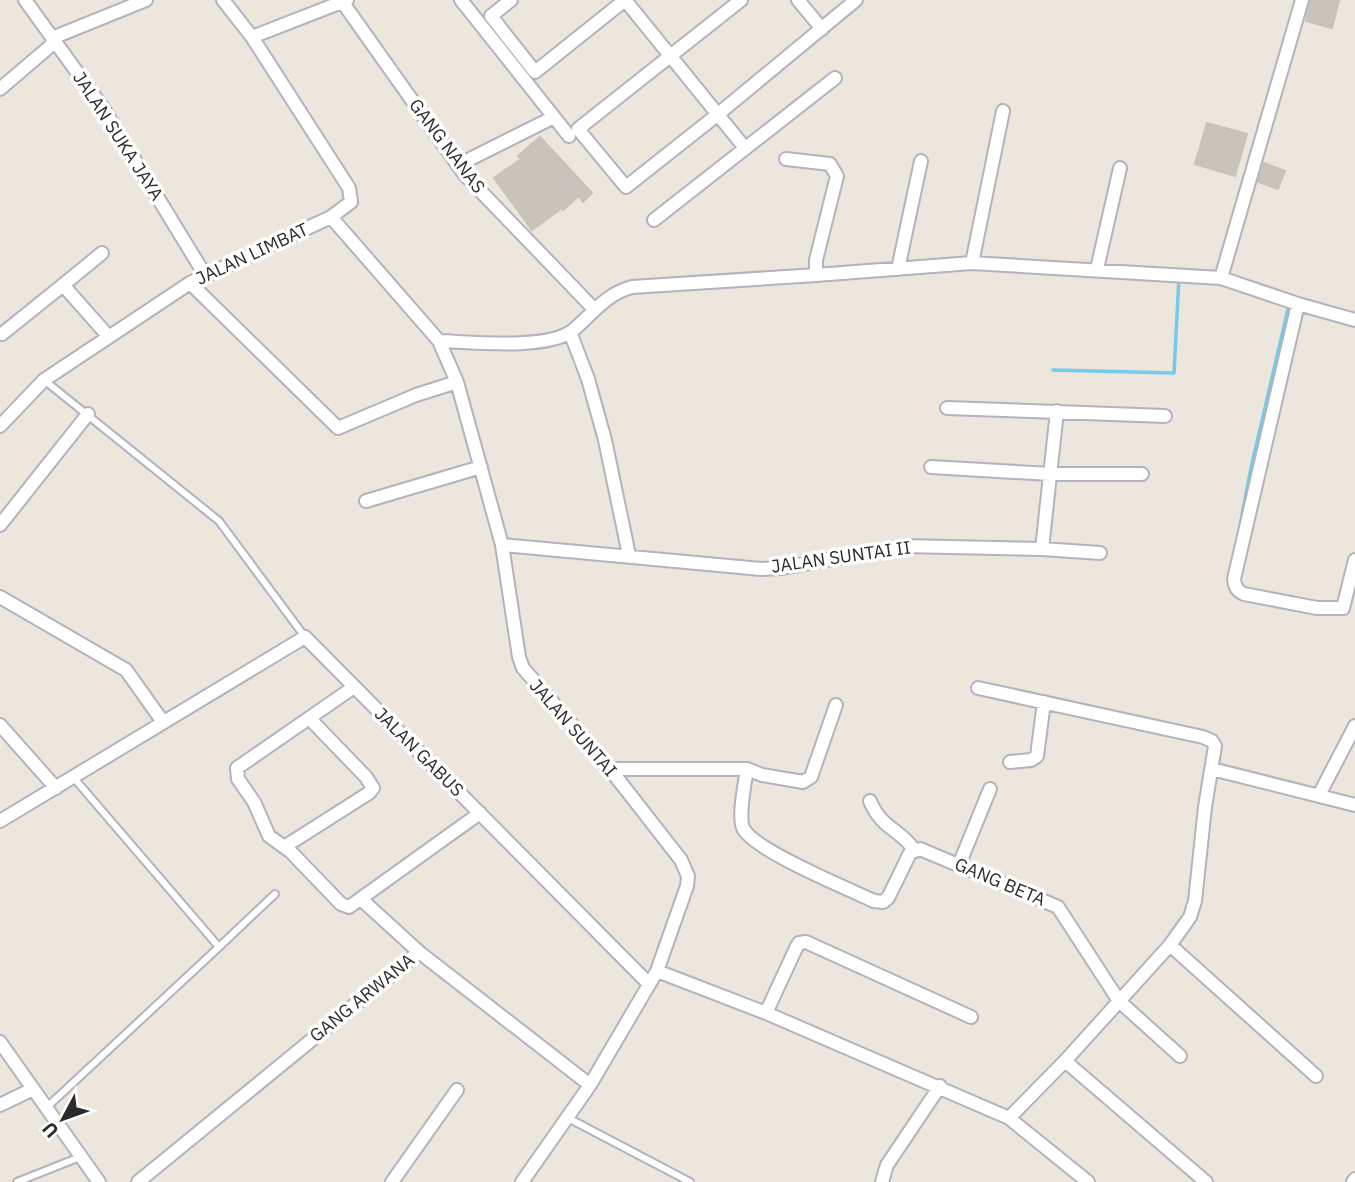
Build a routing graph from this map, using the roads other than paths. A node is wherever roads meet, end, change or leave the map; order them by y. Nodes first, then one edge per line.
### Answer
1 (25, 0) edge
2 (146, 0) edge
3 (223, 0) edge
4 (461, 0) edge
5 (511, 0) edge
6 (741, 0) edge
7 (797, 0) edge
8 (856, 0) edge
9 (1302, 0) edge
10 (344, 1) edge
11 (822, 29) junction
12 (252, 37) junction
13 (54, 40) junction
14 (669, 56) junction
15 (835, 78) dead end
16 (0, 89) edge
17 (1003, 111) dead end
18 (717, 115) junction
19 (554, 117) junction
20 (569, 136) dead end
21 (745, 148) junction
22 (786, 159) dead end
23 (921, 161) dead end
24 (458, 165) junction
25 (1120, 168) dead end
26 (331, 217) junction
27 (654, 220) dead end
28 (102, 253) dead end
29 (972, 263) junction
30 (898, 269) junction
31 (1097, 270) junction
32 (205, 275) junction
33 (816, 275) junction
34 (1221, 278) junction
35 (190, 283) junction
36 (63, 285) junction
37 (1297, 304) junction
38 (594, 309) junction
39 (1355, 320) edge
40 (570, 332) junction
41 (2, 334) dead end
42 (109, 337) junction
43 (439, 341) junction
44 (44, 380) junction
45 (457, 382) junction
46 (947, 408) dead end
47 (1056, 411) junction
48 (88, 414) junction
49 (1165, 416) dead end
50 (0, 426) edge
51 (481, 467) junction
52 (931, 467) dead end
53 (1050, 474) junction
54 (1142, 474) dead end
55 (366, 501) dead end
56 (0, 525) edge
57 (502, 545) junction
58 (1042, 549) junction
59 (1100, 553) dead end
60 (629, 555) junction
61 (1355, 560) edge
62 (0, 597) edge
63 (1349, 609) edge
64 (305, 637) junction
65 (354, 687) junction
66 (978, 688) dead end
67 (1044, 702) junction
68 (836, 705) dead end
69 (309, 719) junction
70 (163, 722) junction
71 (0, 725) edge
72 (1355, 726) edge
73 (1010, 762) dead end
74 (610, 769) junction
75 (747, 769) junction
76 (1212, 769) junction
77 (73, 777) junction
78 (56, 788) junction
79 (990, 789) dead end
80 (1319, 795) junction
81 (870, 801) dead end
82 (1355, 805) edge
83 (480, 813) junction
84 (0, 821) edge
85 (284, 847) junction
86 (915, 851) junction
87 (959, 865) junction
88 (275, 894) dead end
89 (362, 900) junction
90 (1170, 944) junction
91 (219, 947) junction
92 (419, 952) junction
93 (657, 971) junction
94 (649, 984) junction
95 (1119, 1000) junction
96 (766, 1013) junction
97 (971, 1017) dead end
98 (0, 1042) edge
99 (1180, 1056) dead end
100 (1065, 1060) junction
101 (1316, 1076) dead end
102 (590, 1084) junction
103 (940, 1086) junction
104 (33, 1090) junction
105 (457, 1090) dead end
106 (0, 1105) edge
107 (46, 1108) junction
108 (567, 1118) junction
109 (1009, 1118) junction
110 (80, 1157) junction
111 (17, 1182) edge
112 (99, 1182) edge
113 (138, 1182) edge
114 (392, 1182) edge
115 (522, 1182) edge
116 (690, 1182) edge
117 (882, 1182) edge
118 (1088, 1182) edge
119 (1206, 1182) edge

1 - 13 street, JALAN SUKA JAYA
2 - 13 street
3 - 12 street
4 - 19 street
5 - 14 street
6 - 14 street
7 - 11 street
8 - 11 street
9 - 34 street
10 - 12 street
10 - 24 street, GANG NANAS
11 - 18 street
12 - 26 street, JALAN LIMBAT
13 - 16 street
13 - 32 street, JALAN SUKA JAYA
14 - 18 street
14 - 18 street
15 - 21 street
17 - 29 street
18 - 21 street
19 - 20 street
19 - 24 street
21 - 27 street
22 - 33 street
23 - 30 street
24 - 38 street, GANG NANAS
25 - 31 street
26 - 32 street, JALAN LIMBAT
26 - 43 street, JALAN SUNTAI
28 - 36 street
29 - 30 street
29 - 31 street
30 - 33 street
31 - 34 street
32 - 35 street, JALAN LIMBAT
33 - 38 street
34 - 37 street
35 - 42 street, JALAN LIMBAT
35 - 45 street
36 - 41 street
36 - 42 street
37 - 39 street
37 - 63 street
38 - 40 street
40 - 43 street
40 - 60 street
42 - 44 street, JALAN LIMBAT
43 - 45 street, JALAN SUNTAI
44 - 48 lane
44 - 50 street, JALAN LIMBAT
45 - 51 street, JALAN SUNTAI
46 - 47 street
47 - 49 street
47 - 53 street
48 - 56 street
48 - 64 lane
51 - 55 street
51 - 57 street, JALAN SUNTAI
52 - 53 street
53 - 54 street
53 - 58 street
57 - 60 street, JALAN SUNTAI II
57 - 74 street, JALAN SUNTAI
58 - 59 street, JALAN SUNTAI II
58 - 60 street, JALAN SUNTAI II
61 - 63 street
62 - 70 street
64 - 65 street, JALAN GABUS
64 - 70 street
65 - 69 street
65 - 83 street, JALAN GABUS
66 - 67 street
67 - 73 street
67 - 76 street
68 - 75 street
69 - 85 street
69 - 85 street
70 - 77 street
71 - 78 street
72 - 80 street
74 - 75 street
74 - 93 street, JALAN SUNTAI
75 - 86 street
76 - 80 street
76 - 90 street
77 - 78 street
77 - 91 lane
78 - 84 street
79 - 87 street
80 - 82 street
81 - 86 street
83 - 89 street
83 - 94 street, JALAN GABUS
85 - 89 street
86 - 87 street, GANG BETA
87 - 95 street, GANG BETA
88 - 91 lane
89 - 92 street
90 - 95 street
90 - 101 street
91 - 107 lane
92 - 102 street, GANG ARWANA
92 - 113 street, GANG ARWANA
93 - 94 street, JALAN SUNTAI
93 - 96 street
94 - 102 street, JALAN SUNTAI
95 - 99 street, GANG BETA
95 - 100 street
96 - 97 street
96 - 103 street
98 - 104 street
100 - 109 street
100 - 119 street
102 - 108 street, JALAN SUNTAI
103 - 109 street
103 - 117 street
104 - 106 street
104 - 107 street
105 - 114 street
107 - 110 street
108 - 115 street, JALAN SUNTAI
108 - 116 lane
109 - 118 street
110 - 111 lane
110 - 112 street

